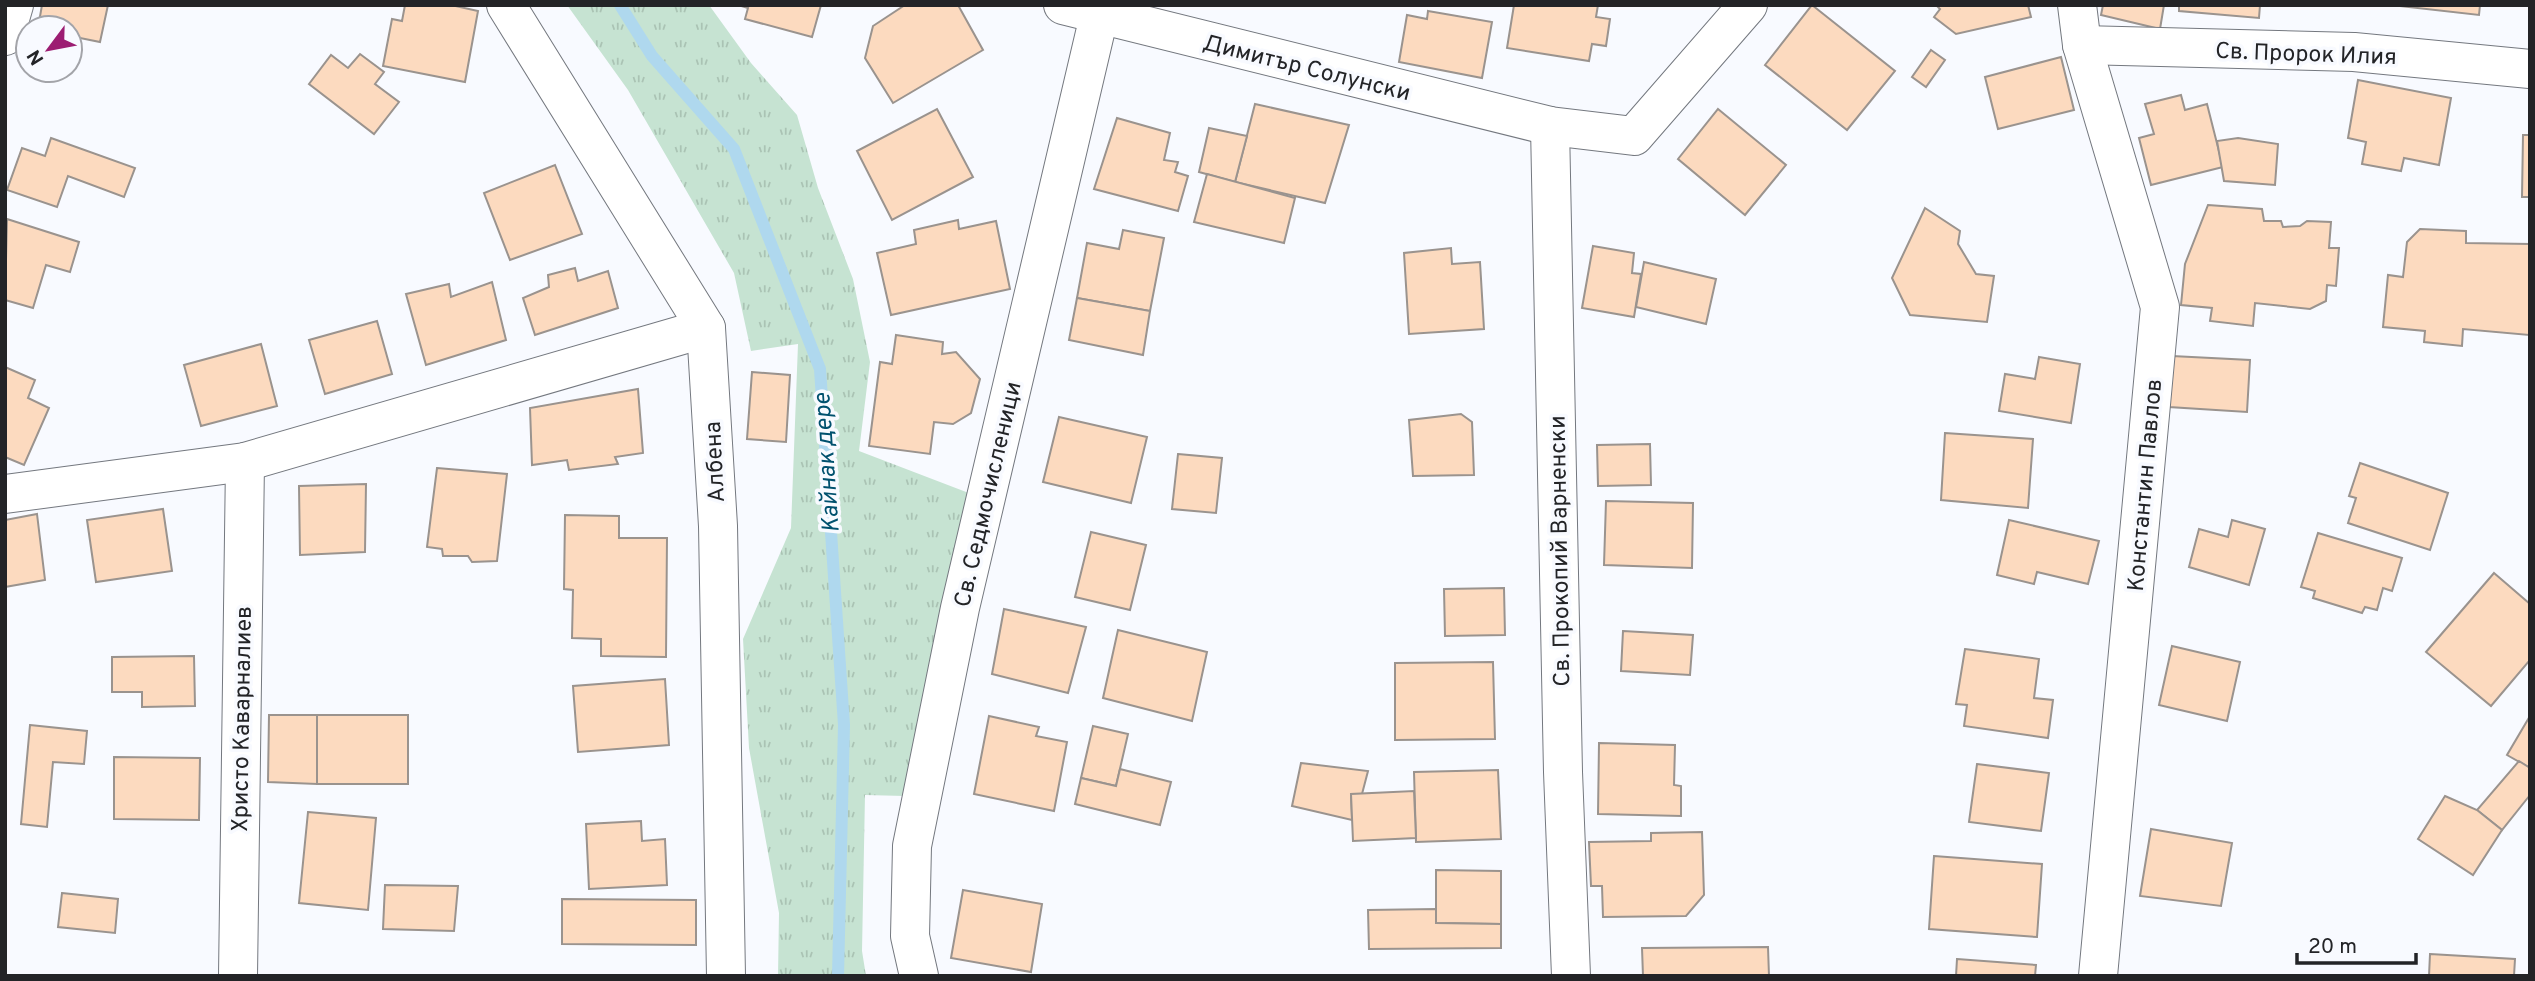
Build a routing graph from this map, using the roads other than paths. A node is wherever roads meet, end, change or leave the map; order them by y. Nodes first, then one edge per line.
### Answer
1 (14, 5) edge
2 (506, 5) edge
3 (1063, 5) edge
4 (1748, 5) edge
5 (2077, 5) edge
6 (1099, 16) junction
7 (5, 36) edge
8 (2082, 45) junction
9 (2530, 69) edge
10 (1550, 126) junction
11 (706, 328) junction
12 (244, 462) junction
13 (5, 495) edge
14 (239, 976) edge
15 (726, 976) edge
16 (919, 976) edge
17 (1571, 976) edge
18 (2098, 976) edge

1 - 7 street
2 - 11 street, Албена
3 - 6 street, Димитър Солунски
4 - 10 street, Димитър Солунски
5 - 8 street, Константин Павлов
6 - 10 street, Димитър Солунски
6 - 16 street, Св. Седмочисленици
8 - 9 street, Св. Пророк Илия
8 - 18 street, Константин Павлов
10 - 17 street, Св. Прокопий Варненски
11 - 12 street
11 - 15 street, Албена
12 - 13 street
12 - 14 street, Христо Каварналиев

